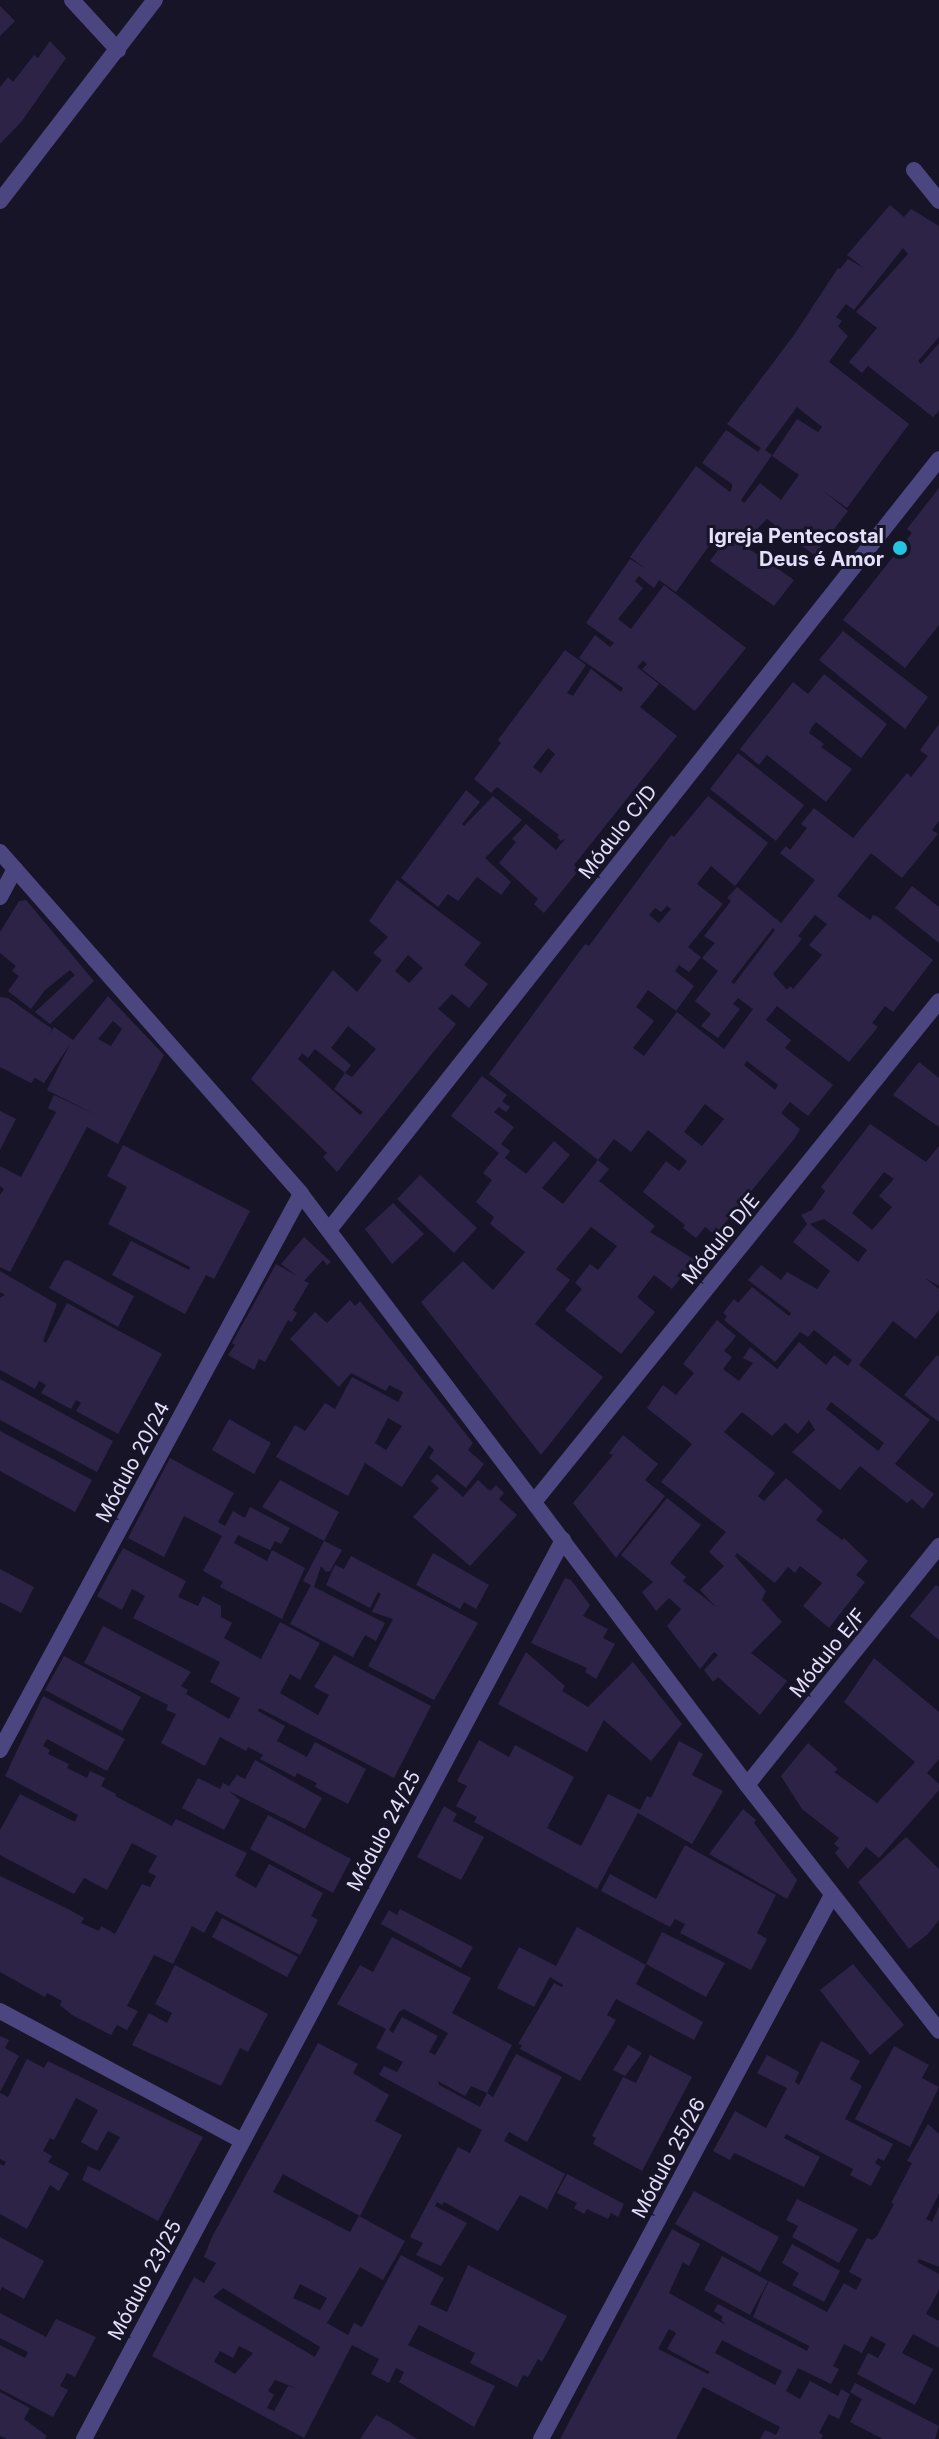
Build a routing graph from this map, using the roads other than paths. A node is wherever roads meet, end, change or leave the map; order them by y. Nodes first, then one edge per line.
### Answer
1 (72, 0) edge
2 (155, 0) edge
3 (118, 50) junction
4 (914, 170) dead end
5 (0, 201) edge
6 (939, 201) edge
7 (939, 459) edge
8 (0, 852) edge
9 (15, 869) junction
10 (0, 897) edge
11 (939, 1001) edge
12 (301, 1194) junction
13 (329, 1230) junction
14 (534, 1502) junction
15 (563, 1540) junction
16 (939, 1546) edge
17 (0, 1750) edge
18 (747, 1785) junction
19 (832, 1895) junction
20 (0, 2011) edge
21 (939, 2031) edge
22 (241, 2140) junction
23 (84, 2439) edge
24 (541, 2439) edge

1 - 3 street
2 - 3 street
3 - 5 street
4 - 6 street
7 - 13 street, Módulo C/D
8 - 9 street
9 - 10 street
9 - 12 street
11 - 14 street, Módulo D/E
12 - 13 street
12 - 17 street, Módulo 20/24
13 - 14 street
14 - 15 street
15 - 18 street
15 - 22 street, Módulo 24/25
16 - 18 street, Módulo E/F
18 - 19 street
19 - 21 street
19 - 24 street, Módulo 25/26
20 - 22 street
22 - 23 street, Módulo 23/25

